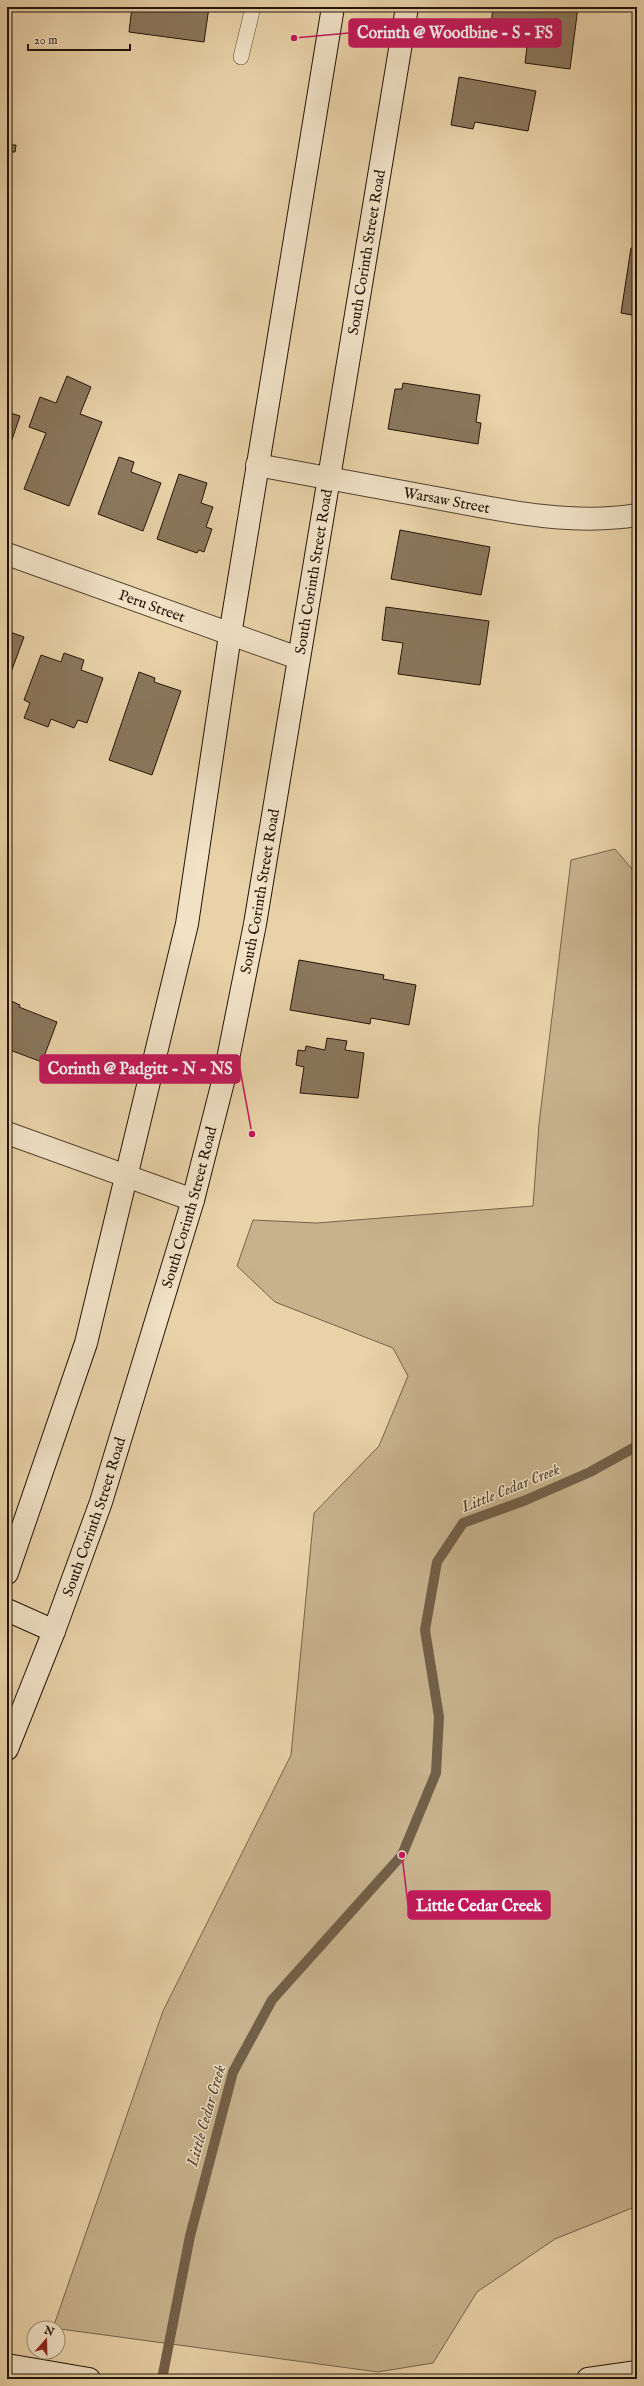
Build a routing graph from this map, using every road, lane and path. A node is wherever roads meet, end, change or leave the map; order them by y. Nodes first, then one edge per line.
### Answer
1 (253, 7) edge
2 (334, 7) edge
3 (407, 7) edge
4 (241, 57) dead end
5 (257, 465) junction
6 (328, 478) junction
7 (637, 516) edge
8 (7, 554) edge
9 (230, 635) junction
10 (298, 658) junction
11 (7, 1133) edge
12 (126, 1176) junction
13 (193, 1200) junction
14 (7, 1573) edge
15 (7, 1610) edge
16 (54, 1631) junction
17 (7, 1749) edge
18 (7, 2364) edge
19 (637, 2372) edge
20 (79, 2378) edge
21 (588, 2379) edge

1 - 4 lane
2 - 5 main road
3 - 6 main road, South Corinth Street Road
5 - 6 main road, Warsaw Street
5 - 9 main road
6 - 7 main road, Warsaw Street
6 - 10 main road, South Corinth Street Road
8 - 9 main road, Peru Street
9 - 10 main road, Peru Street
9 - 12 main road
10 - 13 main road, South Corinth Street Road
11 - 12 main road
12 - 13 main road
12 - 14 main road
13 - 16 main road, South Corinth Street Road
15 - 16 main road
16 - 17 main road, South Corinth Street Road
18 - 20 main road
19 - 21 main road

